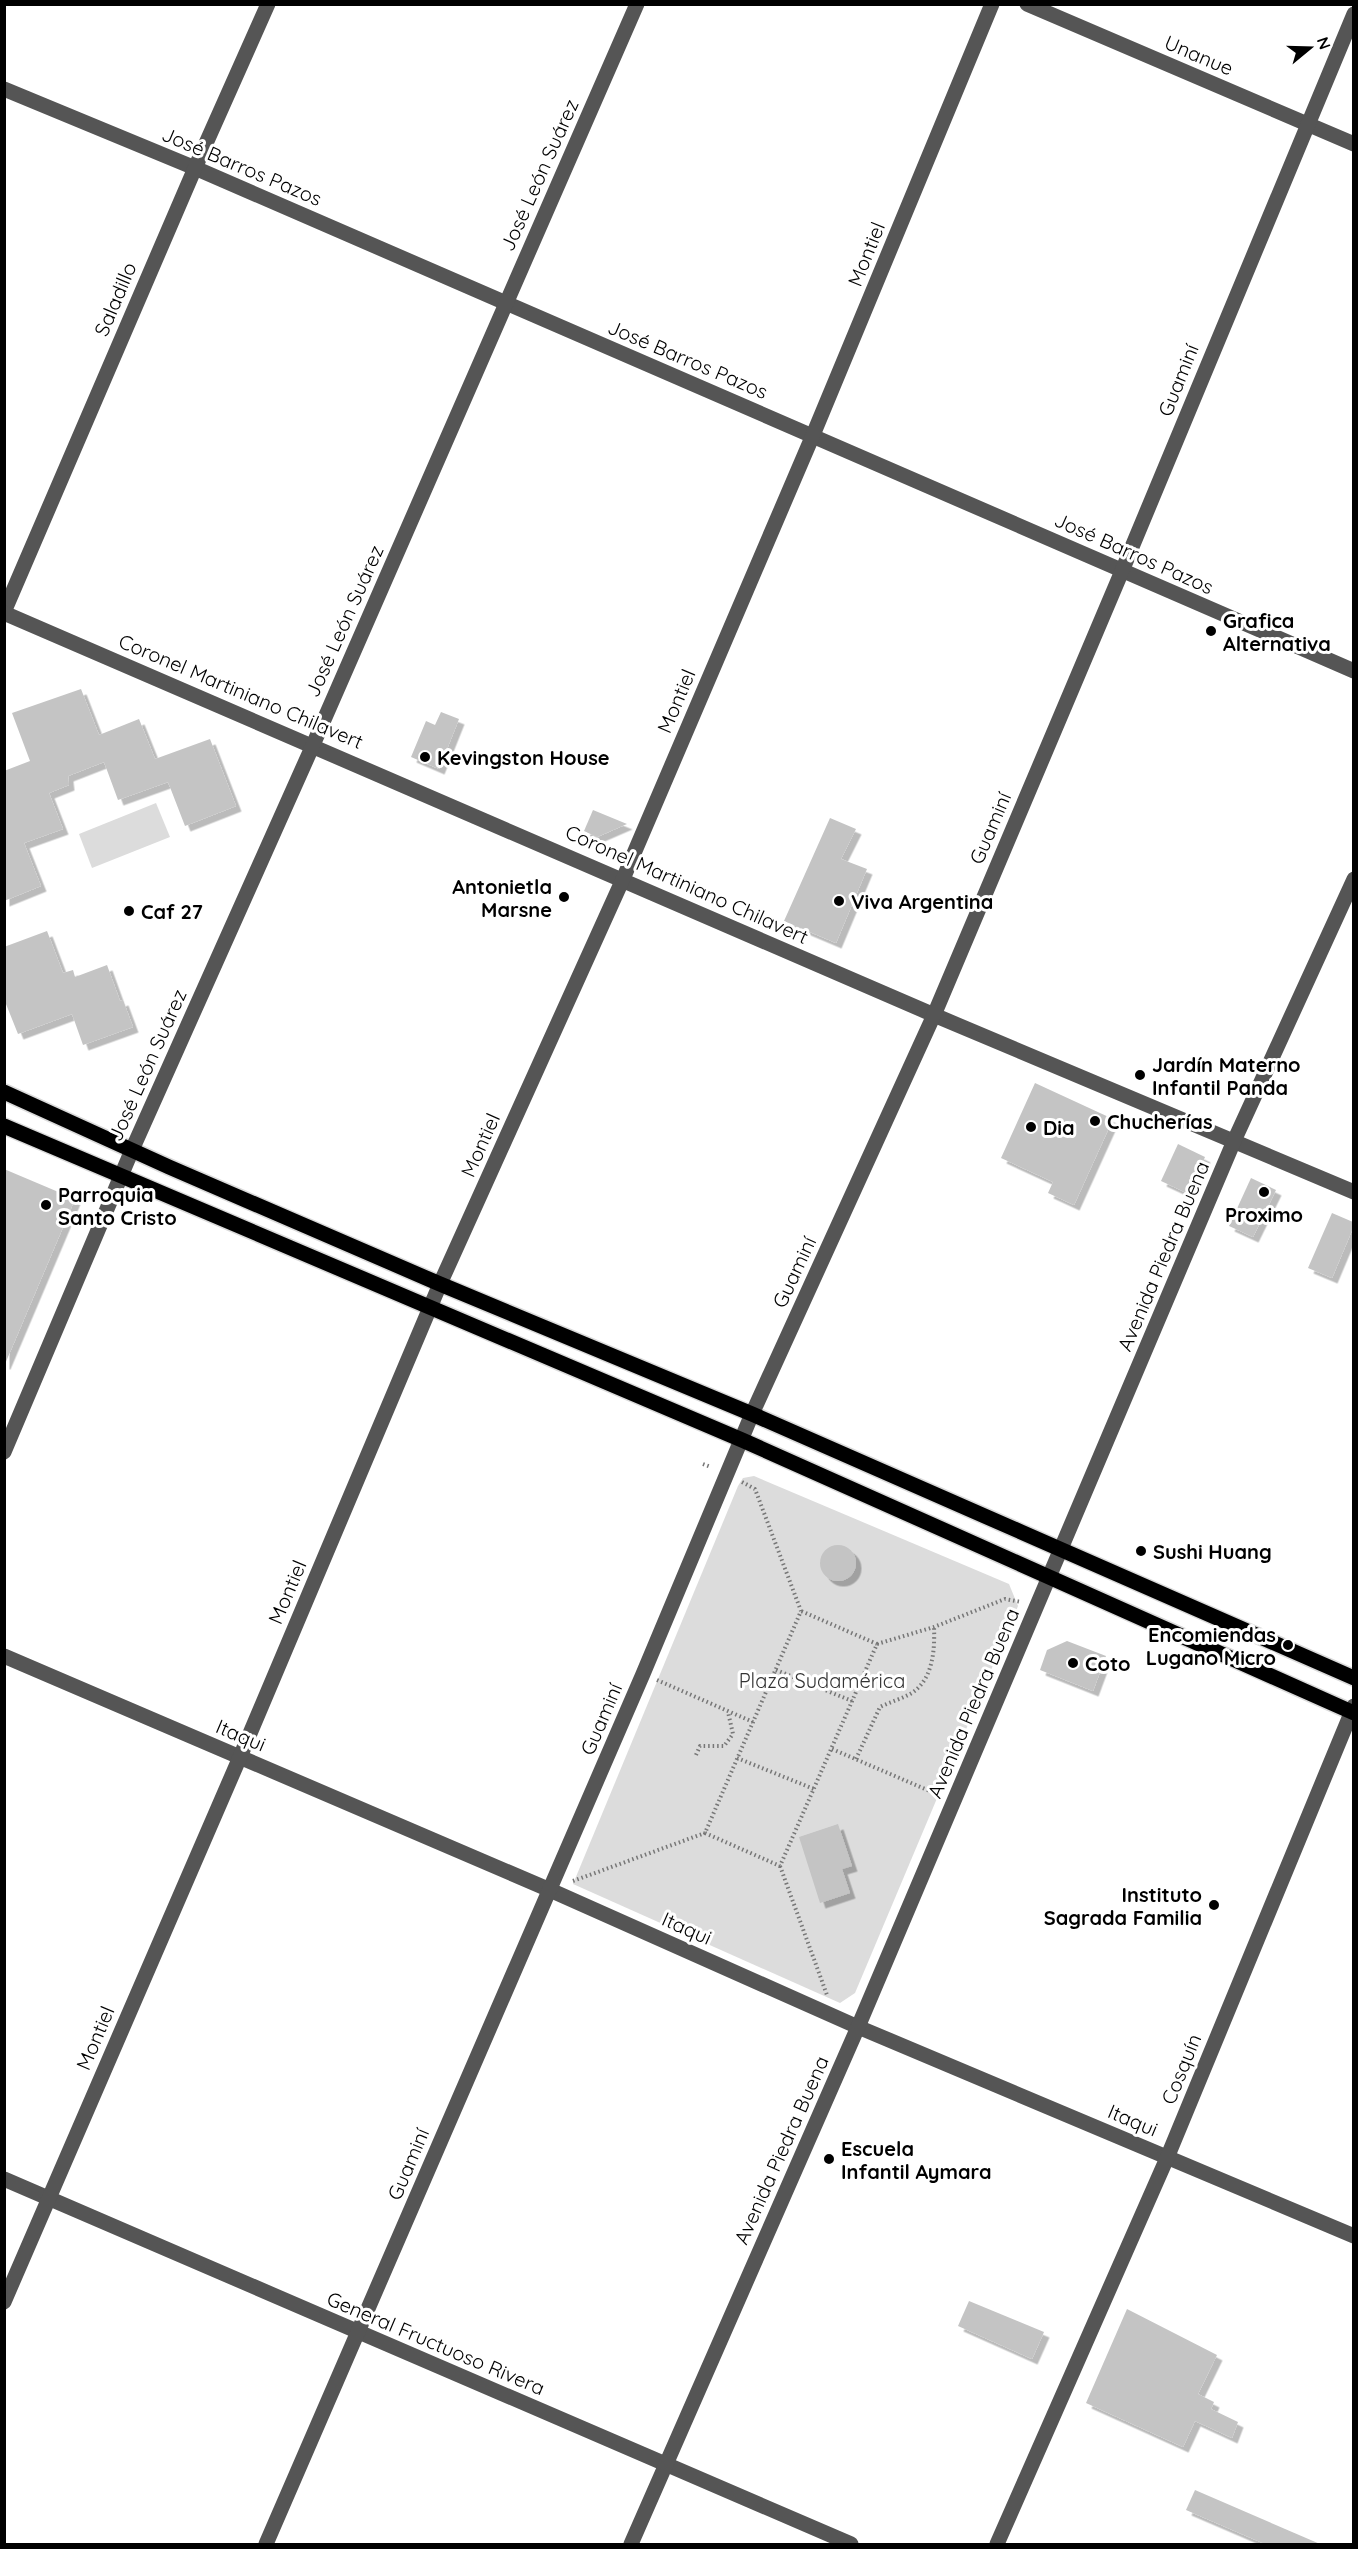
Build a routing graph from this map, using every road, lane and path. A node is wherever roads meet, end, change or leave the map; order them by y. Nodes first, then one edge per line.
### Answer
1 (268, 4) edge
2 (637, 4) edge
3 (992, 4) edge
4 (1028, 4) edge
5 (1353, 14) edge
6 (4, 88) edge
7 (1307, 124) junction
8 (1353, 144) edge
9 (195, 168) junction
10 (506, 304) junction
11 (813, 435) junction
12 (1122, 571) junction
13 (4, 613) edge
14 (1353, 671) edge
15 (313, 745) junction
16 (623, 879) junction
17 (1353, 879) edge
18 (934, 1015) junction
19 (4, 1092) edge
20 (4, 1126) edge
21 (1234, 1142) junction
22 (132, 1150) junction
23 (121, 1176) junction
24 (1353, 1192) edge
25 (440, 1284) junction
26 (430, 1309) junction
27 (752, 1414) junction
28 (742, 1440) junction
29 (4, 1452) edge
30 (703, 1464) dead end
31 (727, 1474) junction
32 (1062, 1549) junction
33 (1050, 1577) junction
34 (1037, 1605) junction
35 (801, 1611) junction
36 (934, 1627) junction
37 (877, 1644) junction
38 (4, 1656) edge
39 (776, 1670) junction
40 (643, 1674) junction
41 (1353, 1678) edge
42 (852, 1701) junction
43 (727, 1711) junction
44 (1353, 1711) edge
45 (753, 1722) junction
46 (832, 1749) junction
47 (696, 1755) dead end
48 (240, 1757) junction
49 (737, 1758) junction
50 (856, 1759) junction
51 (814, 1789) junction
52 (954, 1801) junction
53 (705, 1833) junction
54 (780, 1866) junction
55 (550, 1890) junction
56 (835, 2016) junction
57 (858, 2026) junction
58 (1167, 2158) junction
59 (4, 2179) edge
60 (49, 2198) junction
61 (1353, 2236) edge
62 (4, 2302) edge
63 (358, 2333) junction
64 (666, 2465) junction
65 (266, 2544) edge
66 (631, 2544) edge
67 (851, 2544) edge
68 (997, 2544) edge

1 - 9 street, Saladillo
2 - 10 street, José León Suárez
3 - 11 street, Montiel
4 - 7 street, Unanue
5 - 7 street, Guaminí
6 - 9 street, José Barros Pazos
7 - 8 street, Unanue
7 - 12 street, Guaminí
9 - 10 street, José Barros Pazos
9 - 13 street, Saladillo
10 - 11 street, José Barros Pazos
10 - 15 street, José León Suárez
11 - 12 street, José Barros Pazos
11 - 16 street, Montiel
12 - 14 street, José Barros Pazos
12 - 18 street, Guaminí
13 - 15 street, Coronel Martiniano Chilavert
15 - 16 street, Coronel Martiniano Chilavert
15 - 22 street, José León Suárez
16 - 18 street, Coronel Martiniano Chilavert
16 - 25 street, Montiel
17 - 21 street, Avenida Piedra Buena
18 - 21 street, Coronel Martiniano Chilavert
18 - 27 street, Guaminí
19 - 22 main road
20 - 23 main road
21 - 24 street, Coronel Martiniano Chilavert
21 - 32 street, Avenida Piedra Buena
22 - 23 street, José León Suárez
22 - 25 main road
23 - 26 main road
23 - 29 street, José León Suárez
25 - 26 street, Montiel
25 - 27 main road
26 - 28 main road
26 - 48 street, Montiel
27 - 28 street, Guaminí
27 - 32 main road
28 - 31 street, Guaminí
28 - 33 main road
30 - 31 path
31 - 35 path
31 - 40 street, Guaminí
32 - 33 street, Avenida Piedra Buena
32 - 41 main road
33 - 34 street, Avenida Piedra Buena
33 - 44 main road
34 - 36 path
34 - 52 street, Avenida Piedra Buena
35 - 37 path
35 - 39 path
36 - 37 path
36 - 50 path
37 - 42 path
38 - 48 street, Itaqui
39 - 42 path
39 - 45 path
40 - 43 path
40 - 55 street, Guaminí
42 - 46 path
43 - 45 path
43 - 47 path
44 - 58 street, Cosquín
45 - 49 path
46 - 50 path
46 - 51 path
48 - 55 street, Itaqui
48 - 60 street, Montiel
49 - 51 path
49 - 53 path
50 - 52 path
51 - 54 path
52 - 57 street, Avenida Piedra Buena
53 - 54 path
53 - 55 path
54 - 56 path
55 - 56 street, Itaqui
55 - 63 street, Guaminí
56 - 57 street, Itaqui
57 - 58 street, Itaqui
57 - 64 street, Avenida Piedra Buena
58 - 61 street, Itaqui
58 - 68 street, Cosquín
59 - 60 street, General Fructuoso Rivera
60 - 62 street, Montiel
60 - 63 street, General Fructuoso Rivera
63 - 64 street, General Fructuoso Rivera
63 - 65 street, Guaminí
64 - 66 street, Avenida Piedra Buena
64 - 67 street, General Fructuoso Rivera

